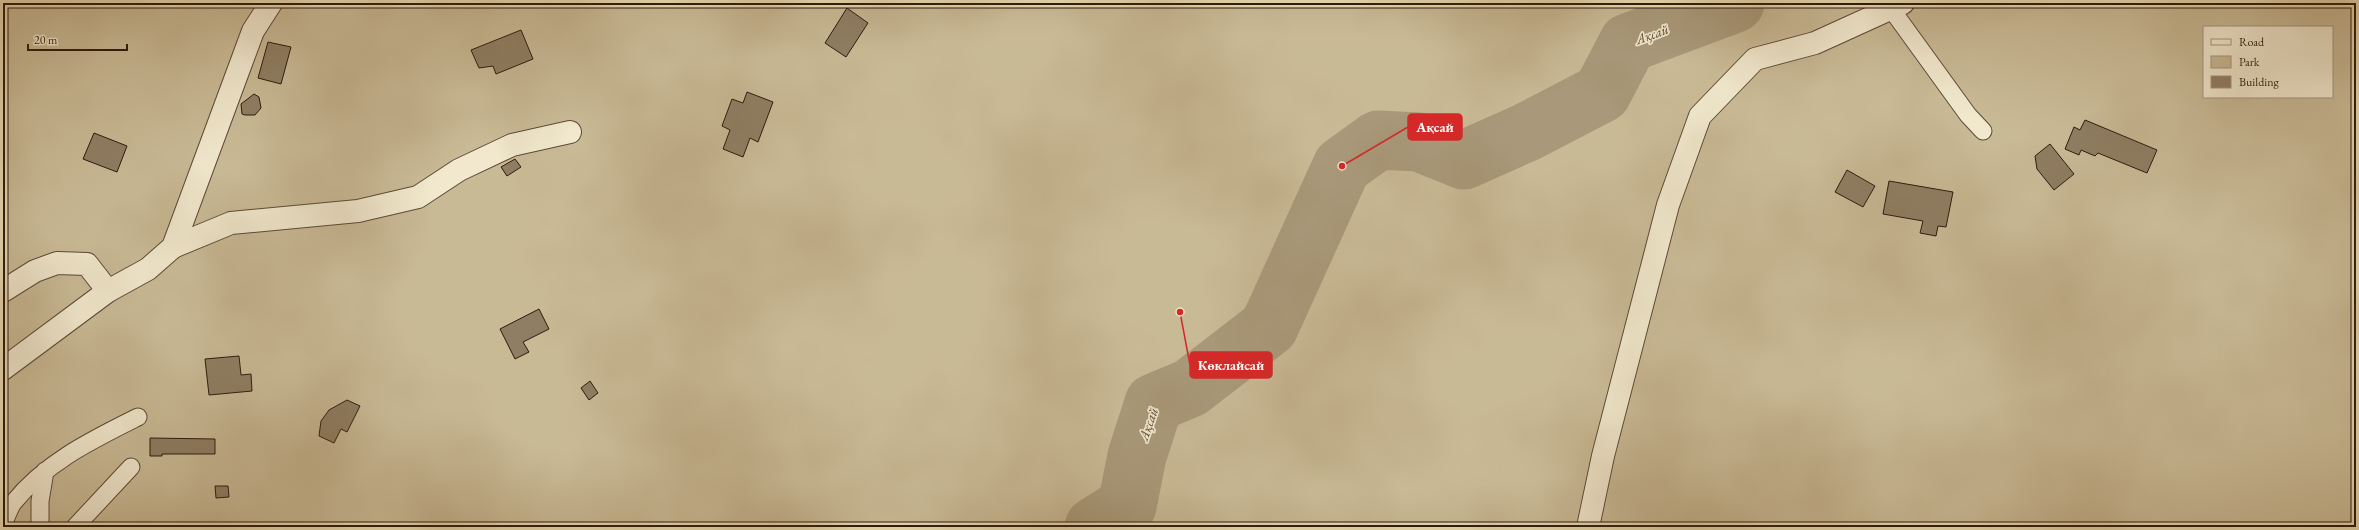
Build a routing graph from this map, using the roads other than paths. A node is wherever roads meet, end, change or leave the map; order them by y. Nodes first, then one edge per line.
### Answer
1 (271, 3) edge
2 (1897, 6) edge
3 (1983, 131) dead end
4 (570, 132) dead end
5 (173, 248) junction
6 (3, 291) edge
7 (108, 291) junction
8 (3, 369) edge
9 (138, 417) dead end
10 (131, 467) dead end
11 (45, 471) junction
12 (3, 525) edge
13 (40, 527) edge
14 (75, 527) edge
15 (1588, 527) edge

1 - 5 street
2 - 3 lane
2 - 15 street
4 - 5 street
5 - 7 street
6 - 7 street
7 - 8 street
9 - 11 lane
10 - 14 lane
11 - 12 lane
11 - 13 lane

